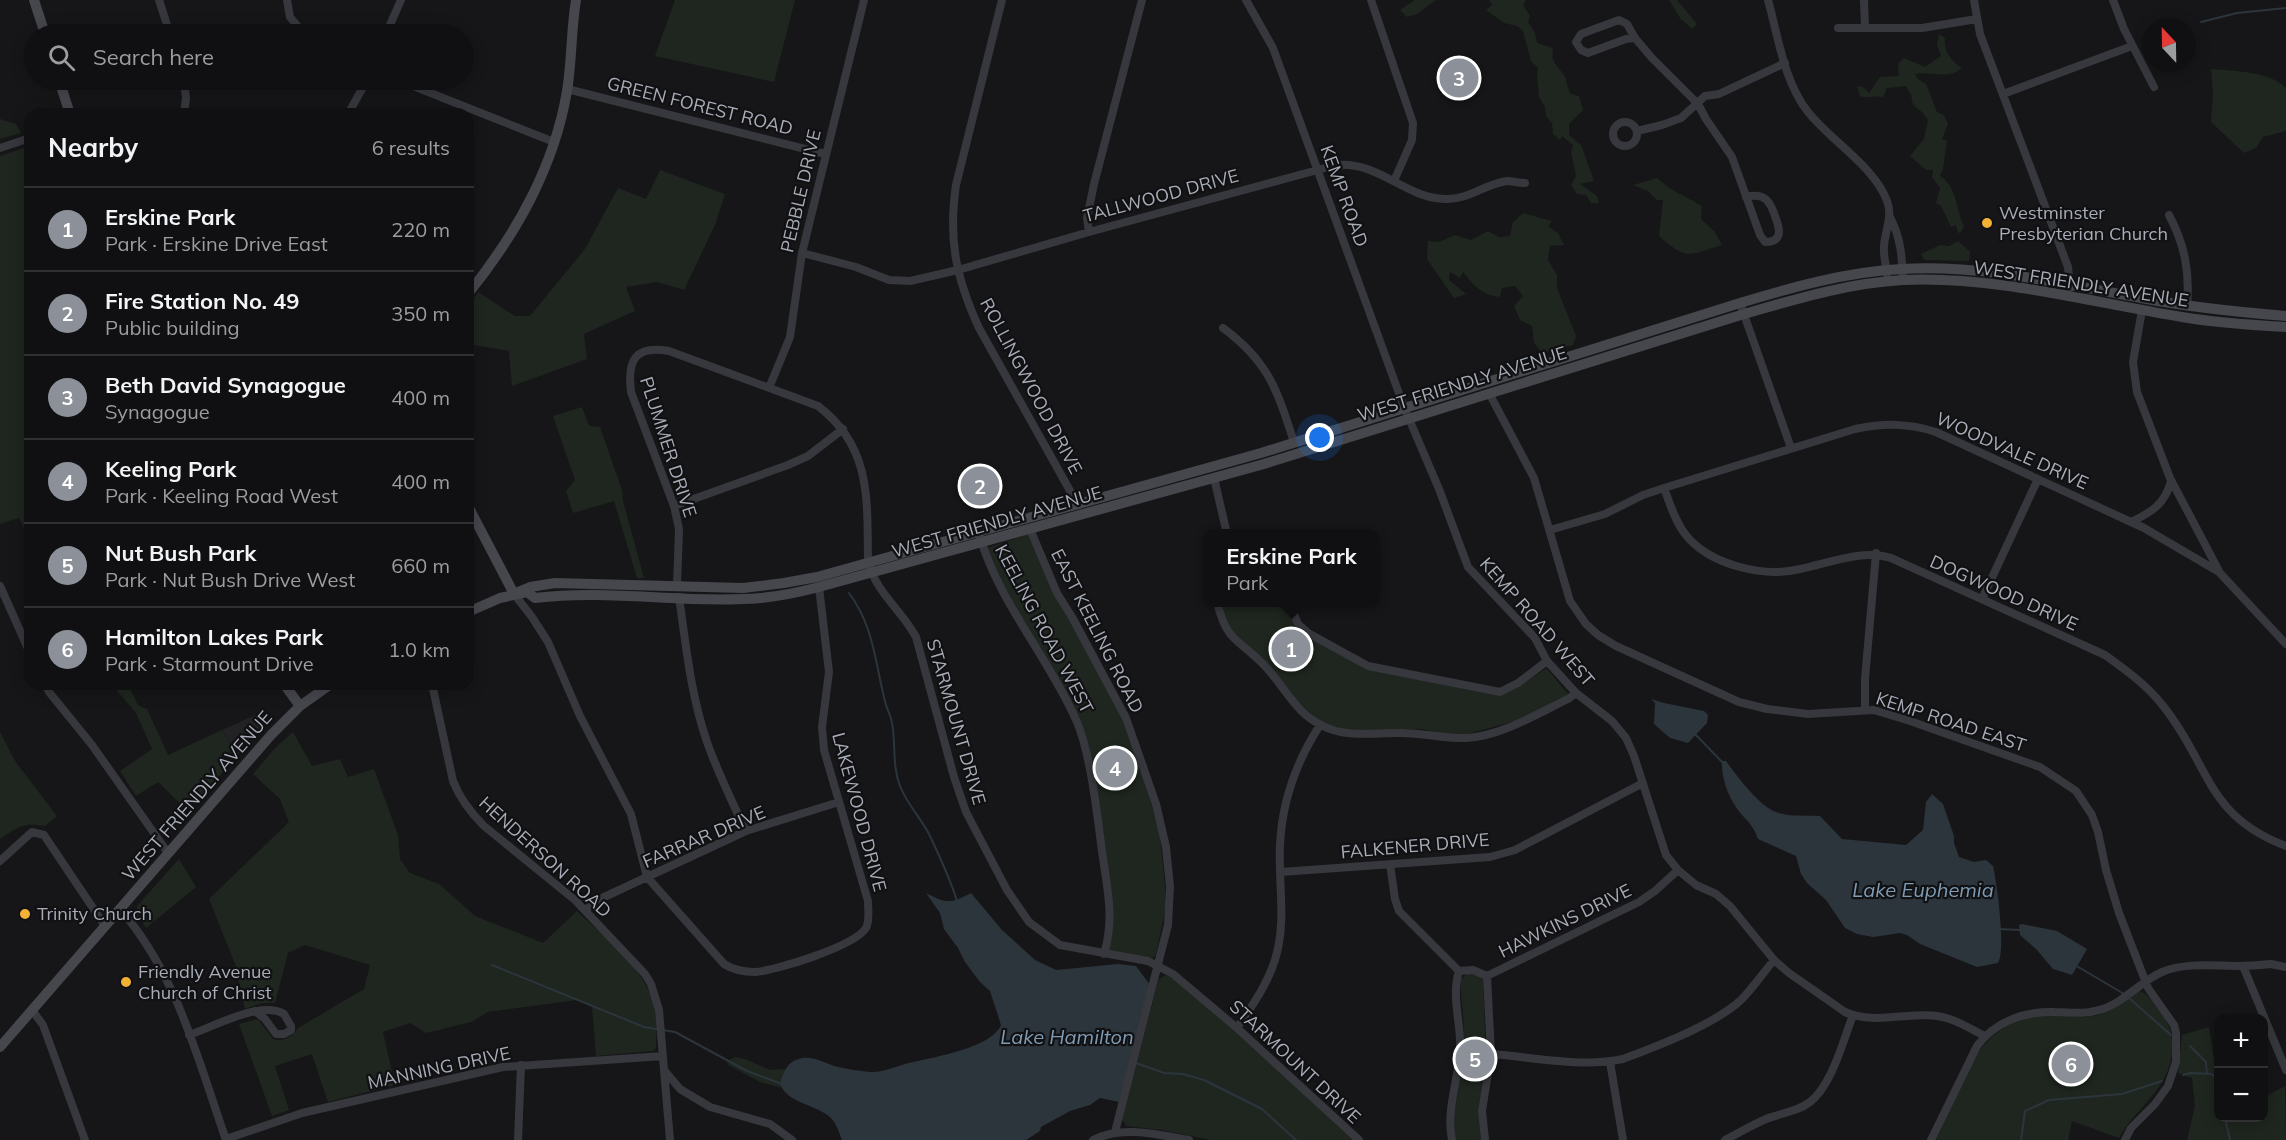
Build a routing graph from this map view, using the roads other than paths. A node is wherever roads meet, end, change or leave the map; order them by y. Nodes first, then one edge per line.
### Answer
1 (34, 0) edge
2 (159, 0) edge
3 (287, 0) edge
4 (401, 0) edge
5 (576, 0) edge
6 (864, 0) edge
7 (1002, 0) edge
8 (1142, 0) edge
9 (1246, 0) edge
10 (1371, 0) edge
11 (1768, 0) edge
12 (1864, 0) edge
13 (1974, 0) edge
14 (2113, 0) edge
15 (1977, 19) junction
16 (42, 24) edge
17 (167, 24) edge
18 (296, 24) edge
19 (390, 24) edge
20 (1865, 27) junction
21 (1838, 28) dead end
22 (1635, 38) junction
23 (2132, 46) junction
24 (1785, 63) junction
25 (2154, 87) dead end
26 (567, 89) junction
27 (62, 90) edge
28 (185, 90) edge
29 (361, 90) edge
30 (423, 90) edge
31 (2003, 94) junction
32 (1698, 104) junction
33 (68, 108) edge
34 (185, 108) edge
35 (351, 108) edge
36 (468, 108) edge
37 (474, 110) edge
38 (1636, 131) dead end
39 (24, 140) edge
40 (554, 142) junction
41 (0, 148) edge
42 (825, 154) junction
43 (1318, 169) junction
44 (1394, 181) junction
45 (1525, 183) dead end
46 (1746, 196) junction
47 (2169, 215) dead end
48 (1890, 217) junction
49 (1089, 232) junction
50 (802, 253) junction
51 (958, 270) junction
52 (1903, 274) junction
53 (1887, 276) junction
54 (474, 286) edge
55 (2070, 290) junction
56 (2187, 306) junction
57 (1742, 309) junction
58 (2142, 310) junction
59 (2286, 316) edge
60 (2286, 327) edge
61 (1222, 328) dead end
62 (636, 356) joint
63 (770, 388) junction
64 (1489, 393) junction
65 (1404, 407) junction
66 (1409, 418) junction
67 (843, 429) junction
68 (1294, 442) junction
69 (1791, 448) junction
70 (1214, 478) junction
71 (2038, 479) junction
72 (2171, 481) junction
73 (1664, 488) junction
74 (1078, 504) junction
75 (674, 506) junction
76 (474, 517) edge
77 (2131, 522) junction
78 (1030, 529) junction
79 (1226, 529) edge
80 (1550, 530) junction
81 (979, 531) junction
82 (982, 543) junction
83 (1876, 553) junction
84 (868, 562) junction
85 (2219, 572) junction
86 (871, 574) junction
87 (677, 585) junction
88 (0, 586) edge
89 (819, 587) junction
90 (514, 594) junction
91 (679, 597) junction
92 (1982, 599) junction
93 (1218, 607) edge
94 (1290, 607) edge
95 (474, 609) edge
96 (24, 634) edge
97 (2286, 644) edge
98 (1546, 661) junction
99 (48, 690) edge
100 (288, 690) edge
101 (323, 690) edge
102 (433, 690) edge
103 (1576, 693) junction
104 (300, 706) junction
105 (1865, 710) junction
106 (1320, 725) junction
107 (1643, 783) junction
108 (839, 802) junction
109 (746, 831) junction
110 (2286, 846) edge
111 (168, 853) junction
112 (0, 861) edge
113 (1390, 864) junction
114 (1678, 870) junction
115 (1281, 872) junction
116 (647, 877) junction
117 (120, 909) junction
118 (585, 910) junction
119 (105, 926) junction
120 (1104, 954) junction
121 (1774, 960) junction
122 (1158, 966) junction
123 (2243, 966) junction
124 (2286, 967) edge
125 (1459, 971) junction
126 (1487, 976) junction
127 (2145, 981) junction
128 (32, 1010) junction
129 (255, 1011) junction
130 (1853, 1016) junction
131 (1237, 1028) junction
132 (189, 1035) junction
133 (1984, 1036) junction
134 (2, 1041) edge
135 (1491, 1054) junction
136 (663, 1056) junction
137 (1610, 1062) junction
138 (521, 1065) junction
139 (664, 1070) junction
140 (2286, 1070) edge
141 (1115, 1132) junction
142 (226, 1139) edge
143 (85, 1140) edge
144 (518, 1140) edge
145 (670, 1140) edge
146 (792, 1140) edge
147 (1093, 1140) edge
148 (1190, 1140) edge
149 (1359, 1140) edge
150 (1452, 1140) edge
151 (1485, 1140) edge
152 (1623, 1140) edge
153 (1725, 1140) edge
154 (1931, 1140) edge
155 (2125, 1140) edge

1 - 16 main road
2 - 17 street
3 - 18 street
4 - 19 street
5 - 26 main road
6 - 42 street, PEBBLE DRIVE
7 - 51 street, ROLLINGWOOD DRIVE
8 - 49 street
9 - 43 street, KEMP ROAD
10 - 44 street
11 - 24 street
12 - 20 street
13 - 15 street
14 - 23 street
15 - 20 street
15 - 31 street
20 - 21 street
22 - 22 street
22 - 32 street
23 - 25 street
23 - 31 street
24 - 32 street
24 - 48 street
26 - 40 main road
26 - 42 street, GREEN FOREST ROAD
27 - 33 main road
28 - 34 street
29 - 35 street
30 - 36 street
31 - 55 street
32 - 38 street
32 - 46 street
37 - 40 street
39 - 41 street
40 - 54 main road
42 - 50 street, PEBBLE DRIVE
43 - 44 street, TALLWOOD DRIVE
43 - 49 street, TALLWOOD DRIVE
43 - 65 street, KEMP ROAD
44 - 45 street, TALLWOOD DRIVE
46 - 46 street
47 - 56 street
48 - 52 street
48 - 53 street
49 - 51 street, TALLWOOD DRIVE
50 - 51 street, TALLWOOD DRIVE
50 - 63 street, PEBBLE DRIVE
51 - 74 street, ROLLINGWOOD DRIVE
52 - 53 main road, WEST FRIENDLY AVENUE
52 - 55 main road, WEST FRIENDLY AVENUE
53 - 57 main road, WEST FRIENDLY AVENUE
55 - 56 main road, WEST FRIENDLY AVENUE
55 - 58 main road, WEST FRIENDLY AVENUE
56 - 59 main road, WEST FRIENDLY AVENUE
57 - 64 main road, WEST FRIENDLY AVENUE
57 - 65 main road, WEST FRIENDLY AVENUE
57 - 69 street
58 - 60 main road, WEST FRIENDLY AVENUE
58 - 72 street
61 - 68 street
62 - 63 street, STARMOUNT DRIVE
62 - 75 street, PLUMMER DRIVE
63 - 67 street, STARMOUNT DRIVE
64 - 66 main road, WEST FRIENDLY AVENUE
64 - 80 street, KEMP ROAD EAST
65 - 66 street, KEMP ROAD WEST
65 - 68 main road, WEST FRIENDLY AVENUE
66 - 70 main road, WEST FRIENDLY AVENUE
66 - 98 street, KEMP ROAD WEST
67 - 75 street
67 - 84 street, STARMOUNT DRIVE
68 - 74 main road, WEST FRIENDLY AVENUE
69 - 71 street, WOODVALE DRIVE
69 - 73 street, WOODVALE DRIVE
70 - 78 main road, WEST FRIENDLY AVENUE
70 - 79 street
71 - 77 street, WOODVALE DRIVE
71 - 92 street
72 - 77 street
72 - 85 street
73 - 80 street, WOODVALE DRIVE
73 - 83 street
74 - 81 main road, WEST FRIENDLY AVENUE
75 - 87 street, PLUMMER DRIVE
76 - 90 main road
77 - 85 street, WOODVALE DRIVE
78 - 82 main road, WEST FRIENDLY AVENUE
78 - 122 street, EAST KEELING ROAD
80 - 105 street, KEMP ROAD EAST
81 - 82 street, KEELING ROAD WEST
81 - 84 main road, WEST FRIENDLY AVENUE
82 - 86 main road, WEST FRIENDLY AVENUE
82 - 120 street, KEELING ROAD WEST
83 - 92 street, DOGWOOD DRIVE
83 - 105 street
84 - 86 street, STARMOUNT DRIVE
84 - 87 main road, WEST FRIENDLY AVENUE
85 - 97 street, WOODVALE DRIVE
86 - 89 main road, WEST FRIENDLY AVENUE
86 - 120 street, STARMOUNT DRIVE
87 - 90 main road, WEST FRIENDLY AVENUE
88 - 96 street
89 - 91 main road, WEST FRIENDLY AVENUE
89 - 108 street, LAKEWOOD DRIVE
90 - 91 main road, WEST FRIENDLY AVENUE
90 - 95 main road, WEST FRIENDLY AVENUE
90 - 116 street, LAKEWOOD DRIVE
91 - 109 street
92 - 110 street, DOGWOOD DRIVE
93 - 106 street
94 - 98 street
98 - 103 street, KEMP ROAD WEST
99 - 111 street
100 - 104 main road
101 - 104 main road, WEST FRIENDLY AVENUE
102 - 118 street, HENDERSON ROAD
103 - 106 street
103 - 107 street, KEMP ROAD WEST
104 - 111 main road, WEST FRIENDLY AVENUE
105 - 127 street, KEMP ROAD EAST
106 - 115 street
107 - 113 street, FALKENER DRIVE
107 - 114 street, KEMP ROAD WEST
108 - 109 street, FARRAR DRIVE
108 - 116 street, LAKEWOOD DRIVE
109 - 116 street, FARRAR DRIVE
111 - 117 main road, WEST FRIENDLY AVENUE
112 - 119 street
113 - 115 street, FALKENER DRIVE
113 - 125 street
114 - 121 street, KEMP ROAD WEST
114 - 126 street, HAWKINS DRIVE
115 - 131 street
116 - 118 street, FARRAR DRIVE
117 - 119 main road, WEST FRIENDLY AVENUE
117 - 132 street
118 - 136 street, HENDERSON ROAD
119 - 128 main road, WEST FRIENDLY AVENUE
120 - 122 street, STARMOUNT DRIVE
121 - 130 street, KEMP ROAD WEST
121 - 137 street
122 - 131 street, STARMOUNT DRIVE
122 - 141 street, EAST KEELING ROAD
123 - 124 street
123 - 127 street
123 - 140 street
125 - 126 street, HAWKINS DRIVE
125 - 150 street
126 - 135 street
127 - 133 street
127 - 155 street, KEMP ROAD EAST
128 - 134 main road, WEST FRIENDLY AVENUE
128 - 143 street
129 - 129 street
129 - 132 street
130 - 133 street
130 - 153 street
131 - 149 street, STARMOUNT DRIVE
132 - 142 street
133 - 154 street
135 - 137 street
135 - 151 street
136 - 138 street, MANNING DRIVE
136 - 139 street, HENDERSON ROAD
137 - 152 street
138 - 142 street, MANNING DRIVE
138 - 144 street
139 - 145 street, HENDERSON ROAD
139 - 146 street
141 - 147 street
141 - 148 street

